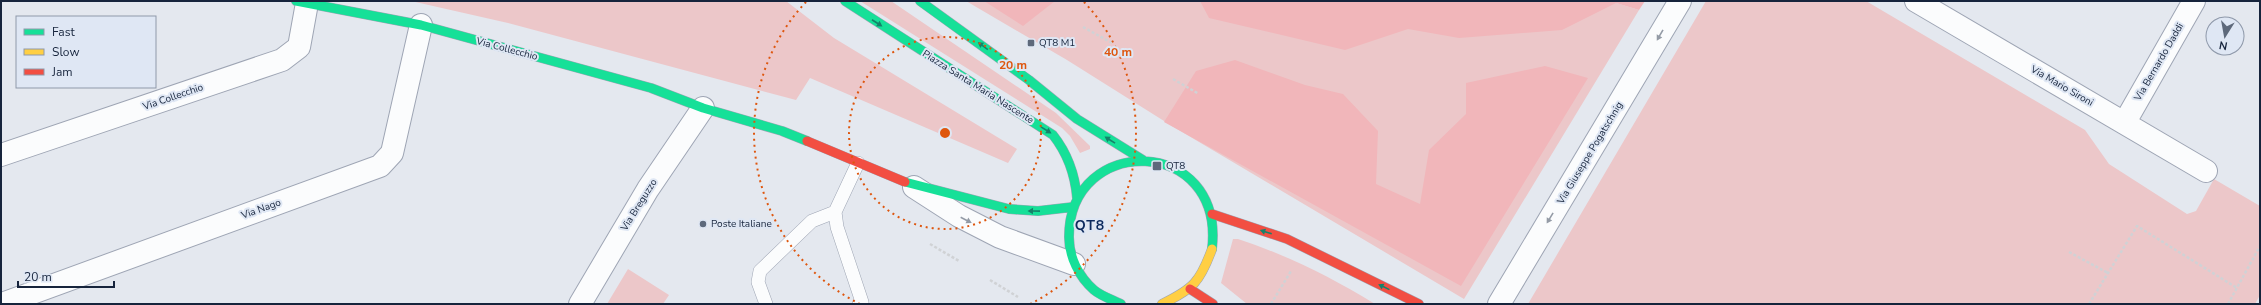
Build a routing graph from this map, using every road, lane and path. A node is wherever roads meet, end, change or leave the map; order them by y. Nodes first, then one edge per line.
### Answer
1 (845, 1) edge
2 (920, 1) edge
3 (1680, 1) edge
4 (1916, 1) edge
5 (2194, 1) edge
6 (302, 2) edge
7 (421, 25) junction
8 (1083, 27) dead end
9 (1112, 43) dead end
10 (1173, 79) dead end
11 (1199, 94) dead end
12 (703, 108) junction
13 (2125, 122) junction
14 (1, 155) edge
15 (1143, 160) junction
16 (858, 163) junction
17 (2206, 171) dead end
18 (910, 184) junction
19 (1075, 202) junction
20 (835, 212) junction
21 (1212, 214) junction
22 (930, 244) dead end
23 (2260, 246) edge
24 (2069, 252) dead end
25 (959, 261) dead end
26 (1074, 264) junction
27 (1293, 268) dead end
28 (2108, 273) junction
29 (990, 280) dead end
30 (2237, 288) junction
31 (1190, 289) junction
32 (1018, 297) dead end
33 (1097, 298) edge
34 (2, 304) edge
35 (580, 304) edge
36 (766, 304) edge
37 (860, 304) edge
38 (1121, 304) edge
39 (1165, 304) edge
40 (1213, 304) edge
41 (1271, 304) edge
42 (1419, 304) edge
43 (1499, 304) edge
44 (2089, 304) edge
45 (2228, 304) edge

1 -> 19 street, Piazza Santa Maria Nascente
15 -> 2 street
3 -> 43 street, Via Giuseppe Pogatschnig
4 - 13 street, Via Mario Sironi
5 - 13 street, Via Bernardo Daddi
6 - 7 street, Via Collecchio
6 - 14 street, Via Collecchio
7 - 12 street, Via Collecchio
7 - 34 street, Via Nago
8 - 9 path
10 - 11 path
12 - 16 street
12 - 35 street, Via Breguzzo
13 - 17 street, Via Mario Sironi
15 - 19 street
15 - 21 street
16 - 18 street
16 - 20 lane
19 -> 18 street
18 -> 26 street
19 - 26 street
20 - 36 lane
20 - 37 lane
21 - 31 street
42 -> 21 street
22 - 25 path
23 - 30 path
24 - 28 path
26 - 33 street
27 - 41 path
28 - 30 path
28 - 44 path
29 - 32 path
30 - 45 path
31 - 39 street
31 - 40 street
33 - 38 street

